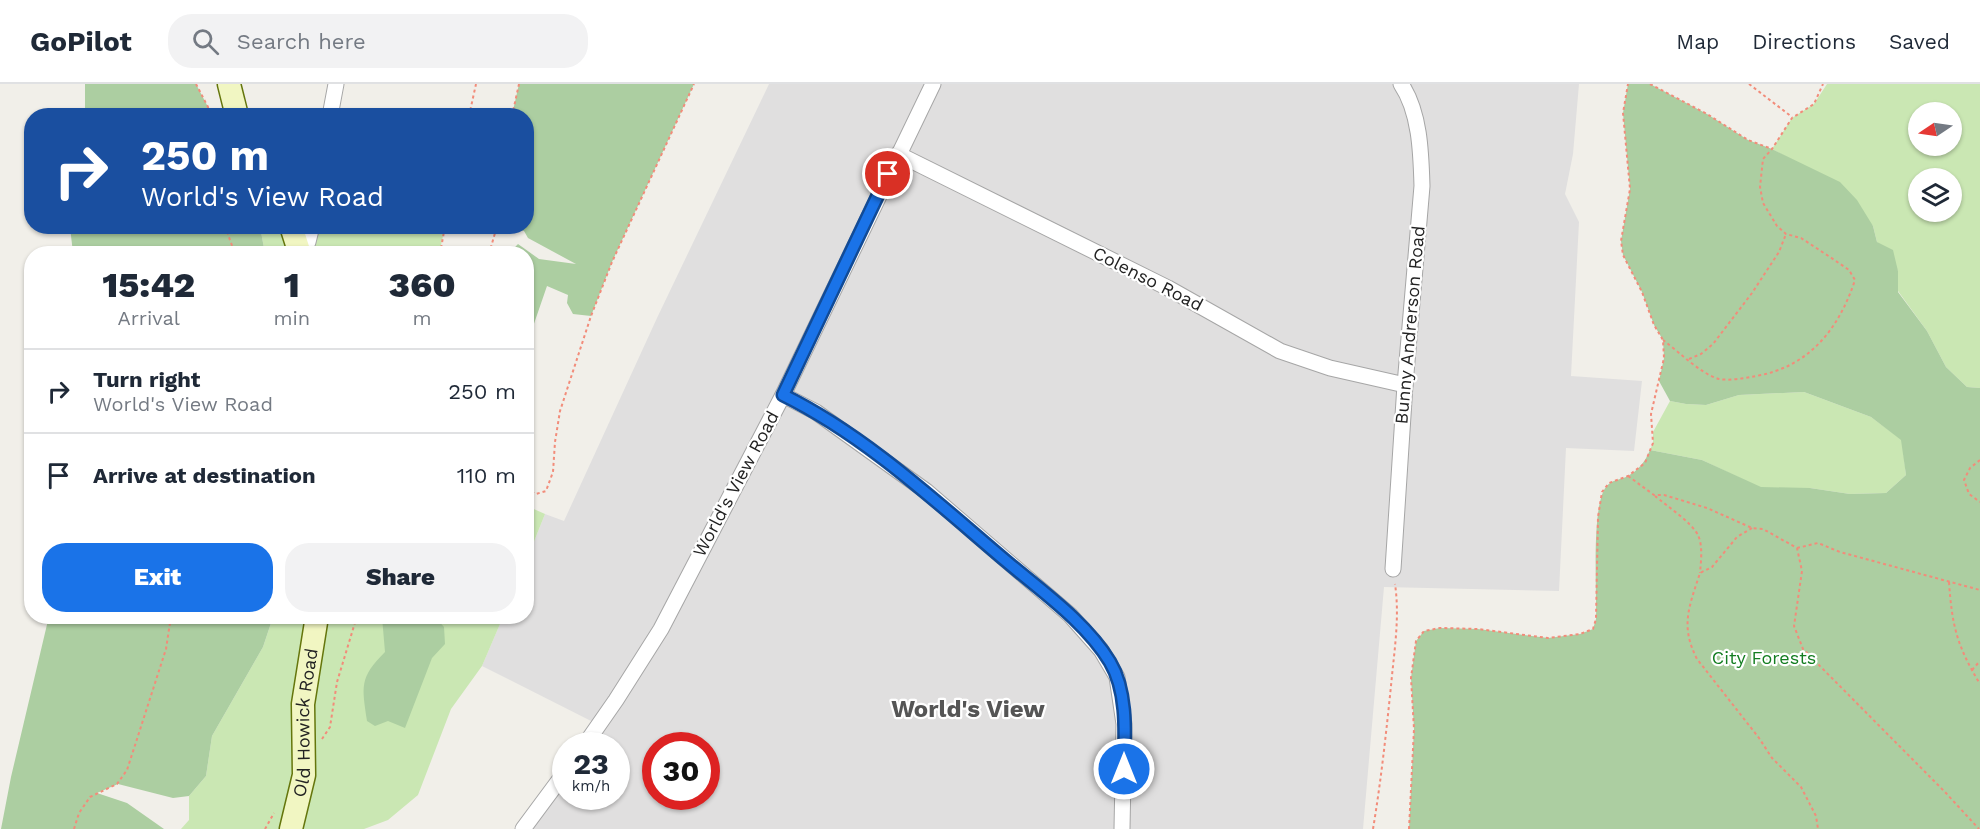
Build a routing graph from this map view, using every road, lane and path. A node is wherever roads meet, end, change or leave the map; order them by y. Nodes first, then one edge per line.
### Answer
1 (196, 84) edge
2 (229, 84) edge
3 (336, 84) edge
4 (476, 84) edge
5 (519, 84) edge
6 (694, 84) edge
7 (933, 84) edge
8 (1401, 84) edge
9 (1629, 84) edge
10 (1650, 84) edge
11 (1749, 84) edge
12 (1823, 84) edge
13 (208, 108) edge
14 (235, 108) edge
15 (332, 108) edge
16 (471, 108) edge
17 (514, 108) edge
18 (1792, 117) junction
19 (1772, 149) junction
20 (898, 154) junction
21 (1786, 234) junction
22 (1663, 340) junction
23 (1689, 359) junction
24 (1405, 385) junction
25 (783, 395) junction
26 (1980, 460) edge
27 (1628, 476) junction
28 (534, 493) edge
29 (1654, 495) junction
30 (1980, 502) edge
31 (1752, 528) junction
32 (1797, 548) junction
33 (1393, 569) joint
34 (1700, 573) junction
35 (1949, 582) junction
36 (1980, 590) edge
37 (170, 624) edge
38 (316, 624) edge
39 (355, 624) edge
40 (1980, 660) edge
41 (1972, 670) junction
42 (1980, 684) edge
43 (594, 732) edge
44 (303, 748) junction
45 (552, 790) edge
46 (74, 829) edge
47 (291, 829) edge
48 (523, 829) edge
49 (1122, 829) edge
50 (1373, 829) edge
51 (1409, 829) edge
52 (1818, 829) edge
53 (1979, 829) edge

1 - 13 path
2 - 14 main road
3 - 15 street
4 - 16 path
5 - 17 path
6 - 28 path
7 - 20 street, World's View Road
8 - 24 street, Bunny Andrerson Road
9 - 22 path
10 - 19 path
11 - 18 path
12 - 18 path
18 - 19 path
19 - 21 path
20 - 24 street, Colenso Road
20 - 25 street, World's View Road
21 - 23 path
21 - 23 path
22 - 23 path
22 - 27 path
24 - 33 street, Bunny Andrerson Road
25 - 43 street, World's View Road
25 - 49 street
26 - 30 path
27 - 29 path
27 - 51 path
29 - 31 path
29 - 34 path
31 - 32 path
31 - 34 path
32 - 35 path
32 - 53 path
33 - 50 path
34 - 52 path
35 - 36 path
35 - 41 path
37 - 46 path
38 - 44 main road, Old Howick Road
39 - 44 path
40 - 41 path
41 - 42 path
44 - 47 main road, Old Howick Road
45 - 48 street

